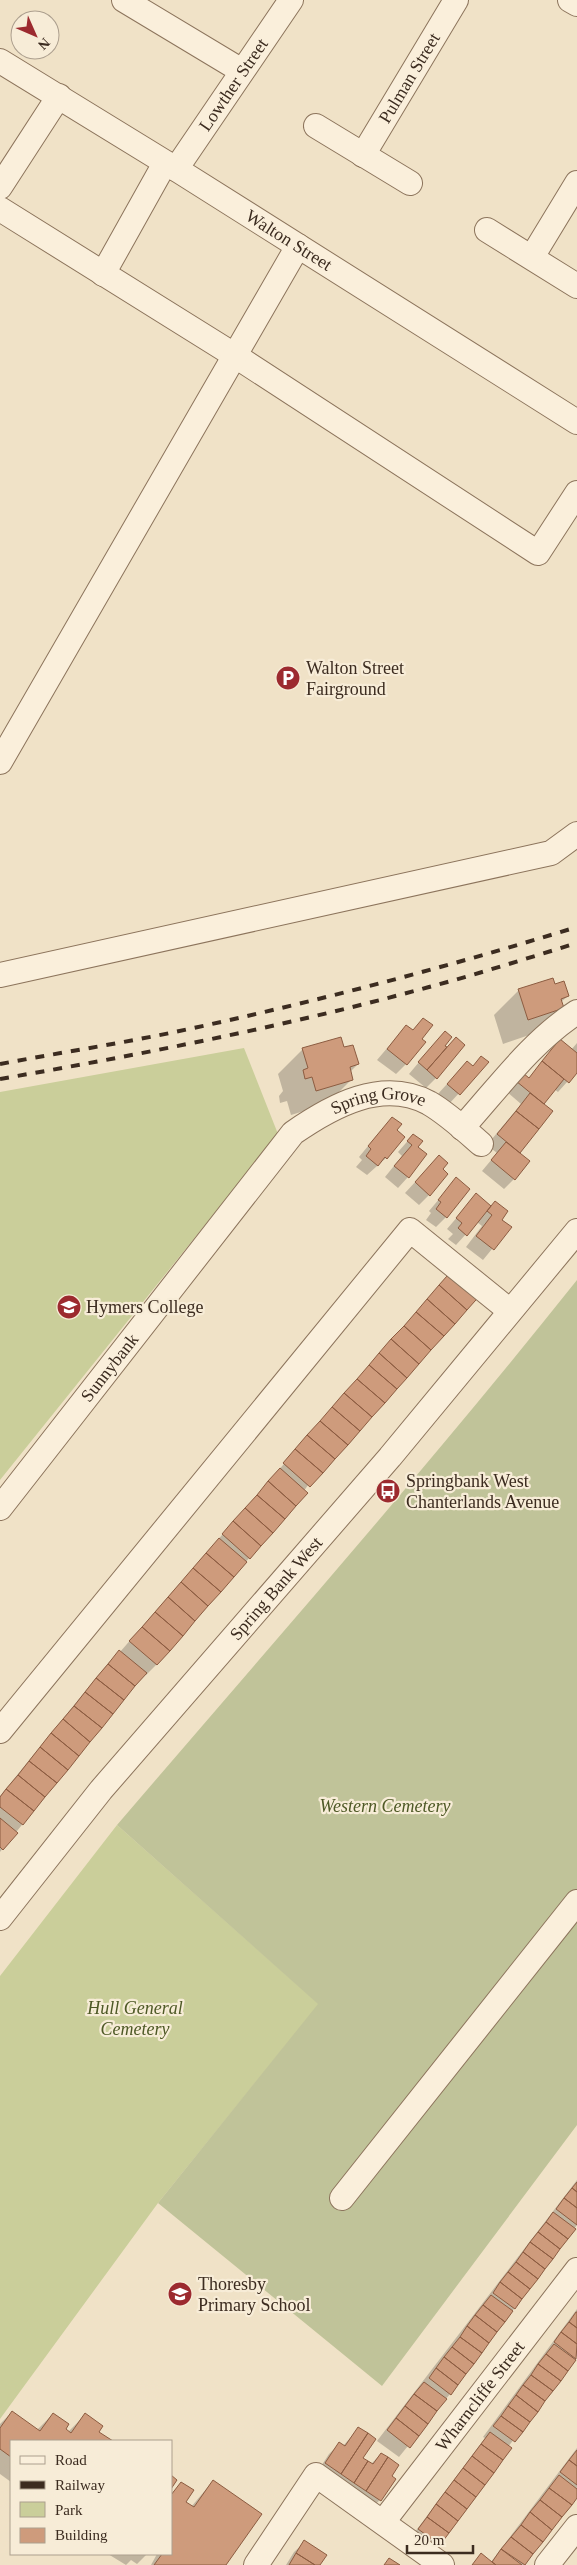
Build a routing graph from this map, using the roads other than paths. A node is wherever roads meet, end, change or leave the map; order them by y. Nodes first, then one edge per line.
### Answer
1 (124, 0) edge
2 (291, 0) edge
3 (456, 0) edge
4 (570, 0) edge
5 (577, 4) edge
6 (151, 6) edge
7 (0, 61) edge
8 (242, 71) junction
9 (59, 96) junction
10 (316, 126) dead end
11 (363, 155) junction
12 (170, 166) junction
13 (410, 183) dead end
14 (577, 183) edge
15 (0, 187) edge
16 (0, 209) edge
17 (486, 230) dead end
18 (298, 246) junction
19 (532, 257) junction
20 (103, 274) junction
21 (577, 286) edge
22 (234, 355) junction
23 (577, 422) edge
24 (577, 493) edge
25 (0, 762) edge
26 (577, 834) edge
27 (0, 975) edge
28 (577, 1012) edge
29 (462, 1128) junction
30 (293, 1133) joint
31 (481, 1144) dead end
32 (577, 1215) edge
33 (577, 1231) edge
34 (552, 1260) junction
35 (510, 1311) junction
36 (0, 1508) edge
37 (0, 1731) edge
38 (577, 1902) edge
39 (0, 1918) edge
40 (342, 2198) dead end
41 (577, 2270) edge
42 (383, 2522) junction
43 (577, 2526) edge
44 (256, 2565) edge
45 (442, 2565) edge
46 (547, 2565) edge

1 - 6 street
2 - 8 street, Lowther Street
3 - 11 street, Pulman Street
4 - 5 street
6 - 8 street
7 - 9 street, Walton Street
8 - 12 street, Lowther Street
9 - 12 street, Walton Street
9 - 15 street
10 - 11 street
11 - 13 street
12 - 18 street, Walton Street
12 - 20 street, Lowther Street
14 - 19 street
16 - 20 street
17 - 19 street
18 - 22 street
18 - 23 street, Walton Street
19 - 21 street
20 - 22 street
22 - 24 street
22 - 25 street
26 - 27 street
28 - 29 street
29 - 30 street, Spring Grove
29 - 31 street, Spring Grove
30 - 36 street, Sunnybank
32 - 34 street, Spring Bank West
33 - 34 street, Spring Bank West
34 - 35 street, Spring Bank West
35 - 37 street
35 - 39 street, Spring Bank West
38 - 40 street
41 - 42 street, Wharncliffe Street
42 - 44 street
42 - 45 street
43 - 46 street

